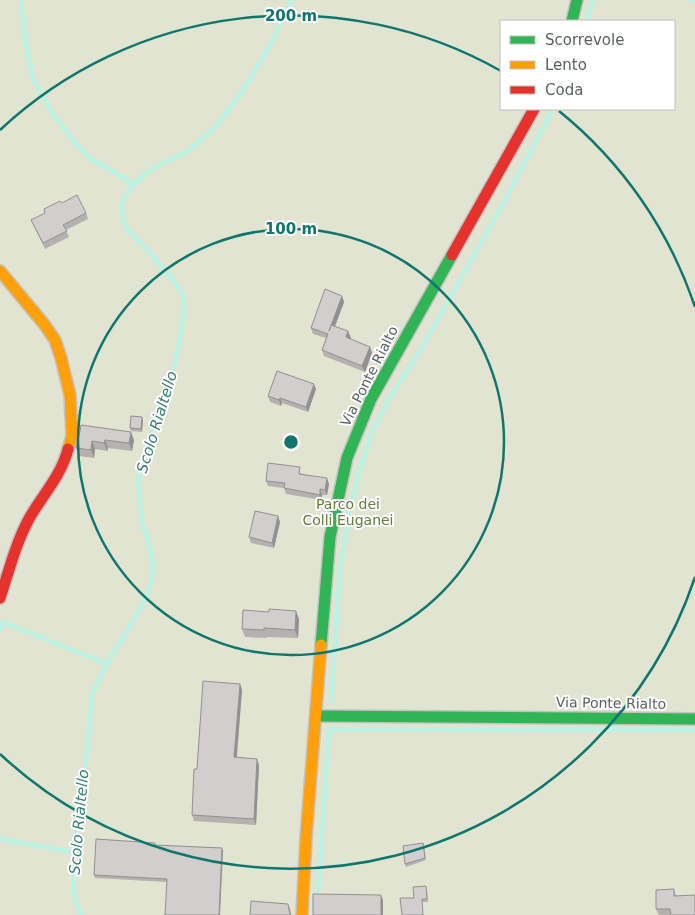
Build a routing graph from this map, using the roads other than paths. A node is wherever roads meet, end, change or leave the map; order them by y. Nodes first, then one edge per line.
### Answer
1 (577, 0) edge
2 (572, 20) edge
3 (533, 110) edge
4 (0, 271) edge
5 (0, 598) edge
6 (316, 716) junction
7 (695, 719) edge
8 (302, 915) edge

1 - 2 main road
3 - 6 main road, Via Ponte Rialto
4 - 5 main road
6 - 7 main road, Via Ponte Rialto
6 - 8 main road, Via Ponte Rialto

